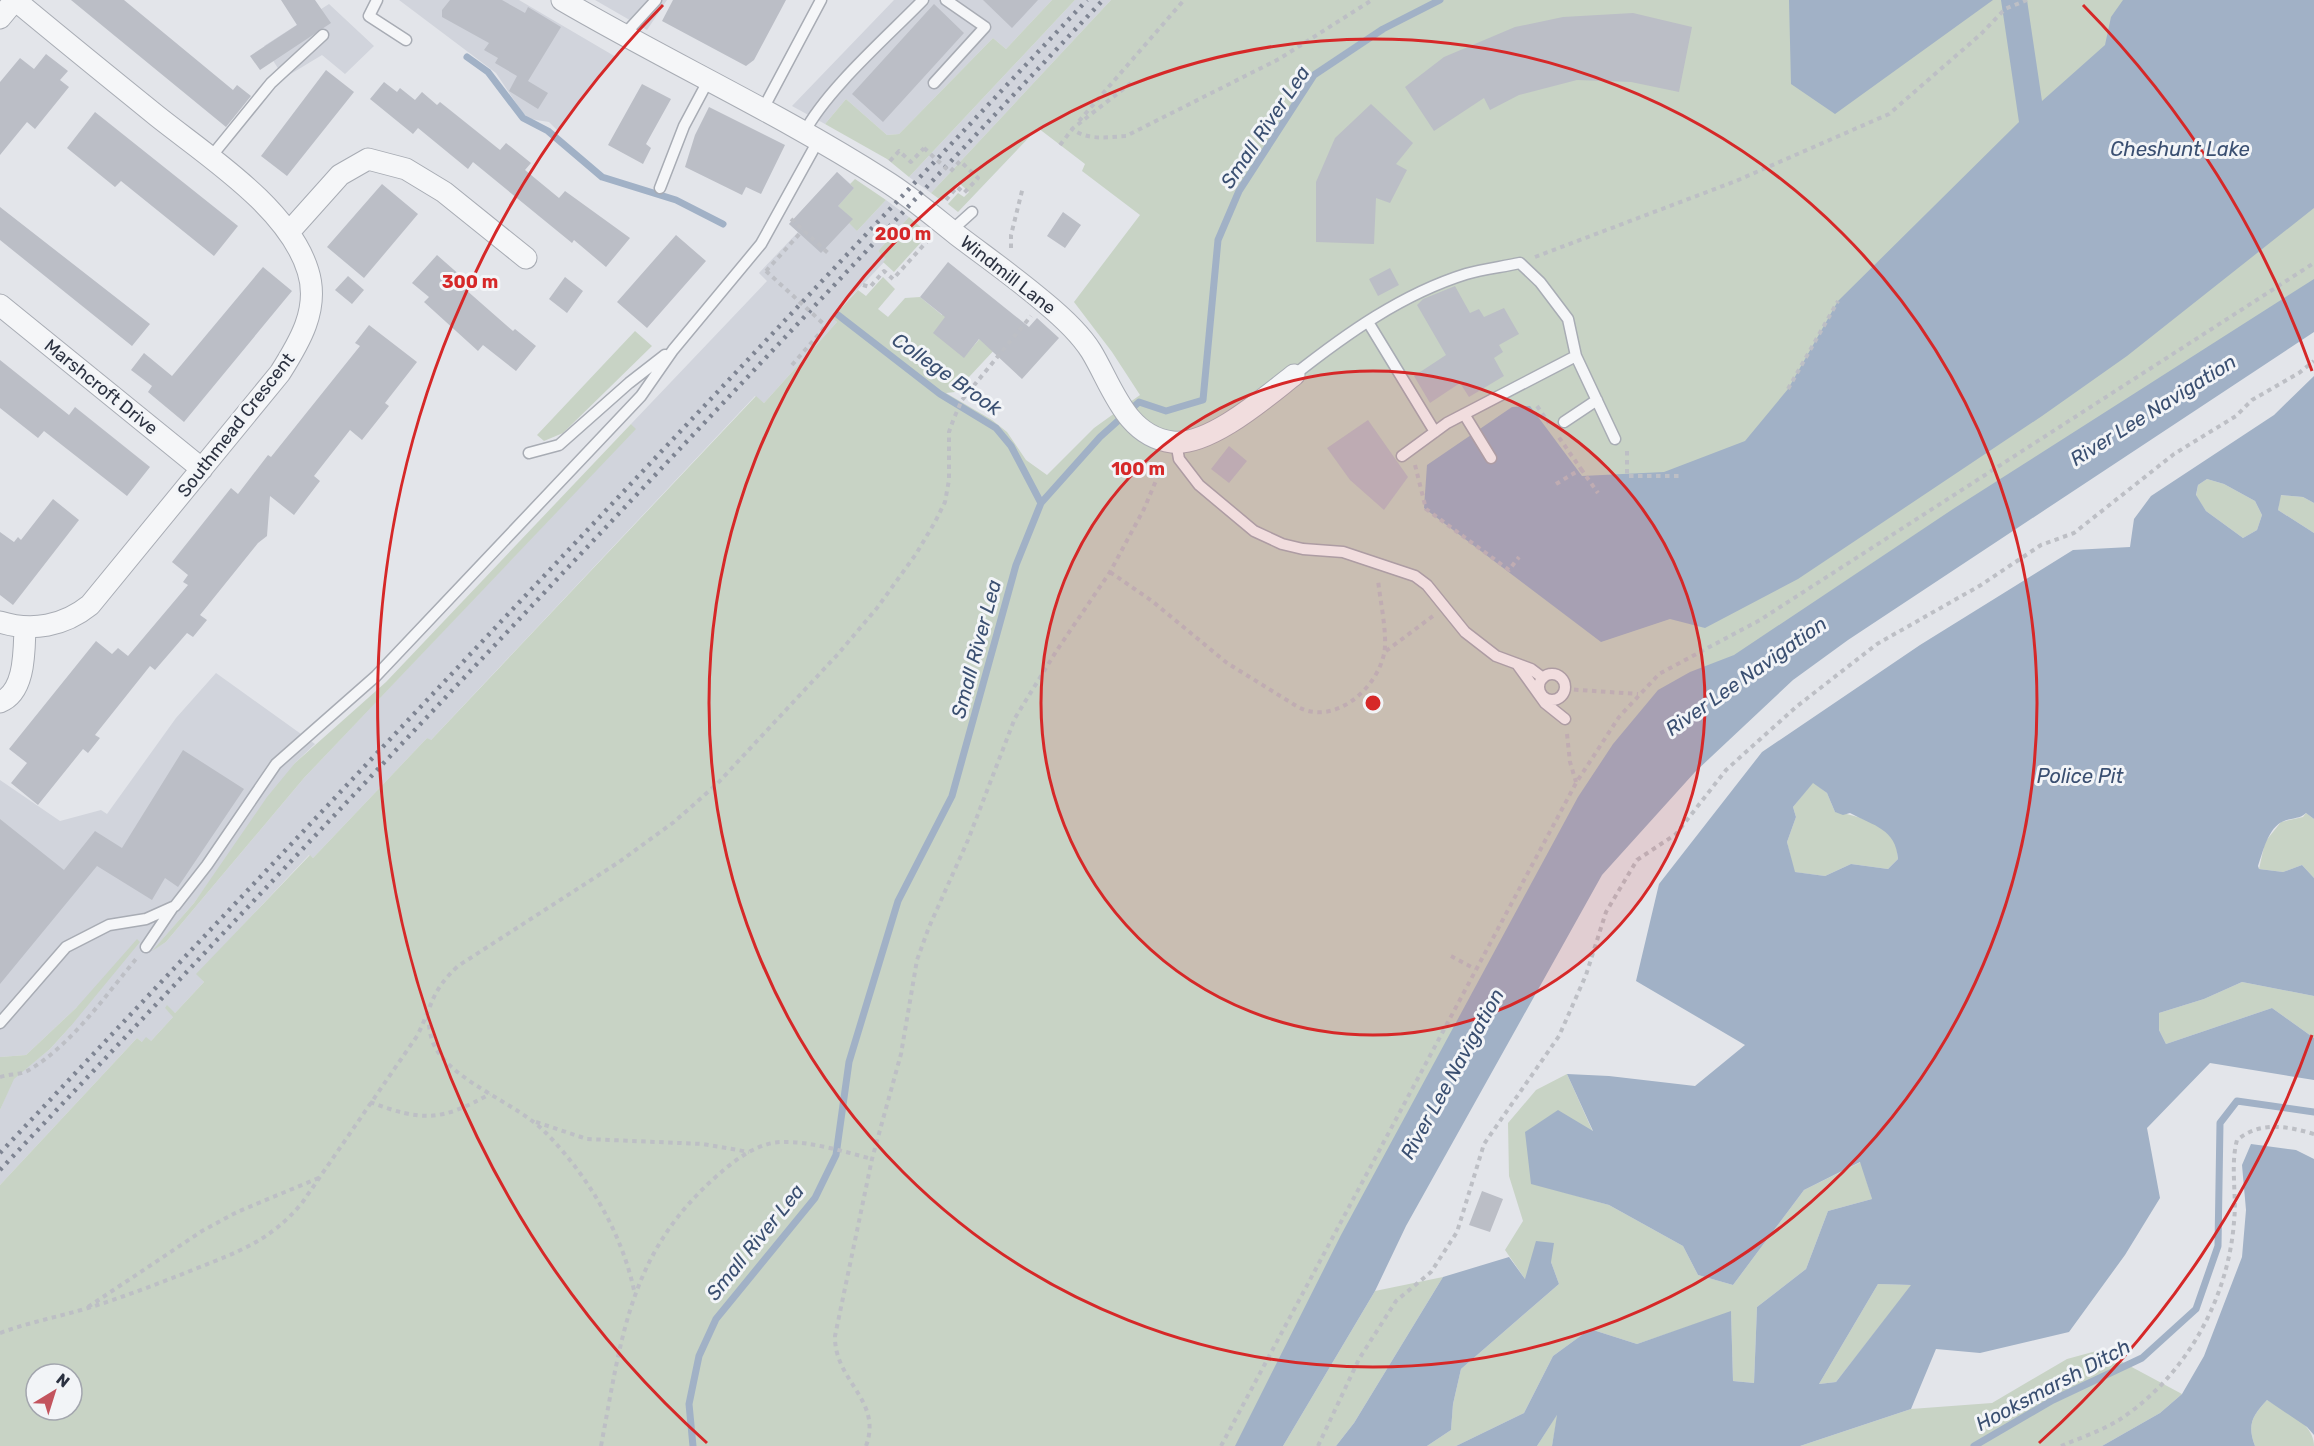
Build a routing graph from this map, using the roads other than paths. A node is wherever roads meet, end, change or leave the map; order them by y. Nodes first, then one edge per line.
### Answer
1 (15, 0) edge
2 (377, 0) edge
3 (562, 0) edge
4 (656, 0) edge
5 (821, 0) edge
6 (923, 0) edge
7 (946, 0) edge
8 (0, 18) edge
9 (323, 35) dead end
10 (623, 36) junction
11 (406, 40) dead end
12 (708, 81) junction
13 (934, 83) dead end
14 (763, 109) junction
15 (811, 137) junction
16 (210, 158) junction
17 (660, 188) dead end
18 (972, 212) dead end
19 (943, 231) junction
20 (289, 232) junction
21 (525, 258) dead end
22 (0, 305) edge
23 (1368, 322) junction
24 (673, 350) junction
25 (1576, 356) junction
26 (1294, 375) joint
27 (1597, 400) junction
28 (1464, 414) junction
29 (1564, 422) dead end
30 (1435, 432) junction
31 (1615, 439) dead end
32 (1174, 442) junction
33 (529, 453) dead end
34 (1406, 453) road end
35 (1491, 458) dead end
36 (202, 469) junction
37 (0, 622) edge
38 (25, 627) junction
39 (1517, 664) junction
40 (1543, 678) junction
41 (0, 702) edge
42 (1565, 719) road end
43 (175, 906) junction
44 (146, 946) road end
45 (0, 1023) edge

1 - 8 street
1 - 16 street, Southmead Crescent
2 - 11 lane
3 - 10 street, Windmill Lane
4 - 10 lane
5 - 14 lane
6 - 15 lane
7 - 13 lane
9 - 16 lane
10 - 12 street, Windmill Lane
12 - 14 street, Windmill Lane
12 - 17 lane
14 - 15 street, Windmill Lane
15 - 19 street, Windmill Lane
15 - 24 lane
16 - 20 street, Southmead Crescent
18 - 19 lane
19 - 32 street, Windmill Lane
20 - 21 street
20 - 36 street, Southmead Crescent
22 - 36 street, Marshcroft Drive
23 - 25 lane
23 - 26 lane
23 - 30 lane
24 - 33 lane
24 - 43 lane
25 - 27 lane
25 - 28 lane
26 - 32 street
27 - 29 lane
27 - 31 lane
28 - 30 lane
28 - 35 lane
30 - 34 lane
32 - 39 lane
36 - 38 street, Southmead Crescent
37 - 38 street, Southmead Crescent
38 - 41 street
39 - 40 lane
39 - 42 lane
40 - 40 lane
43 - 44 lane
43 - 45 lane

